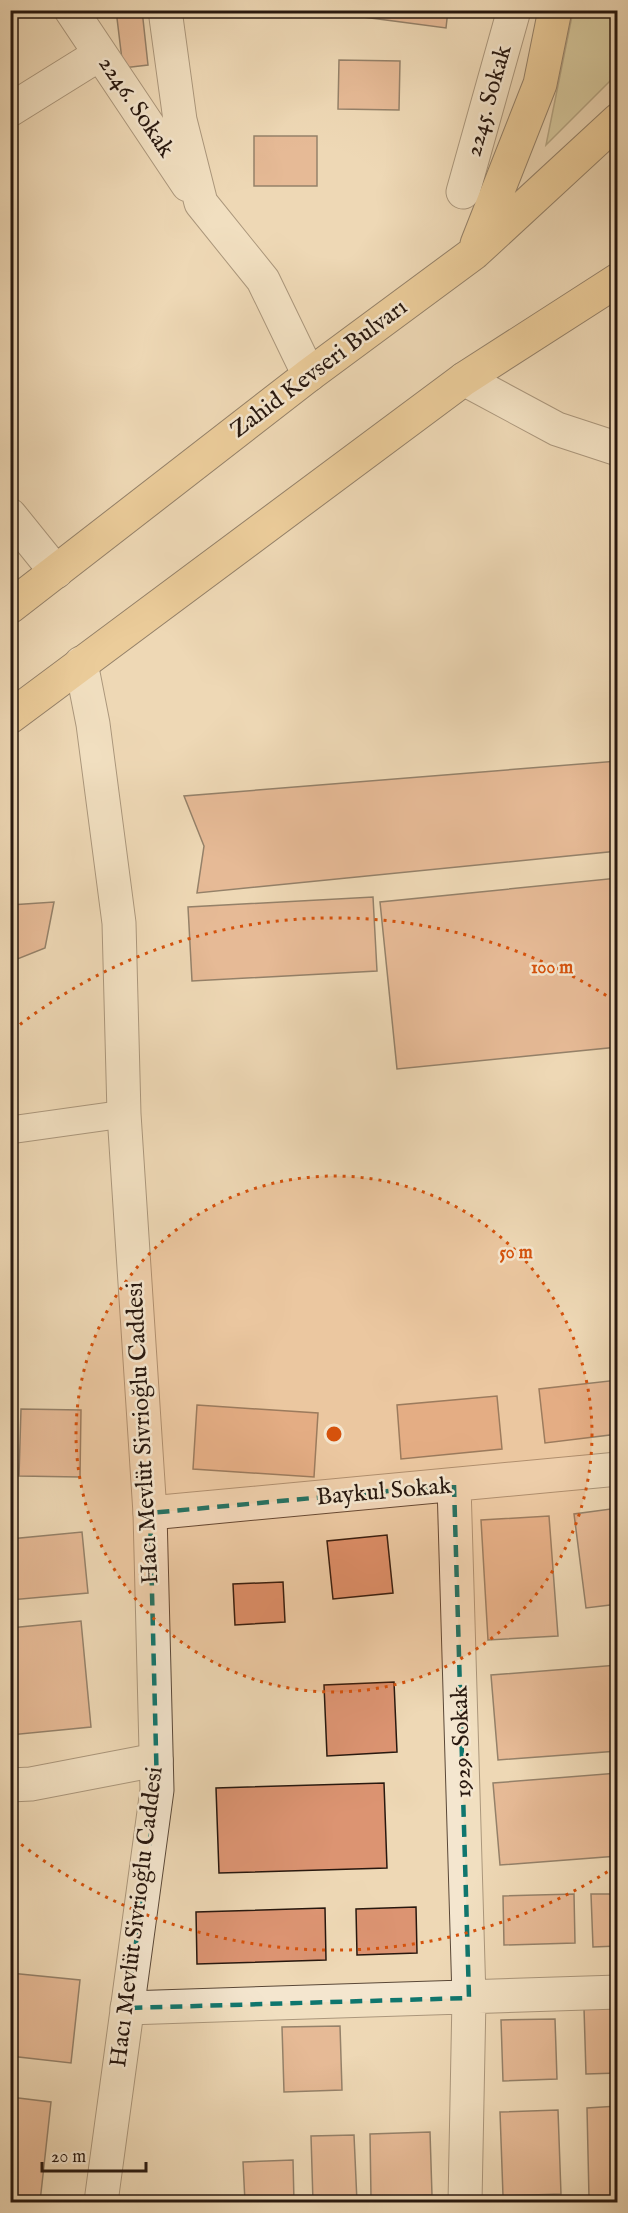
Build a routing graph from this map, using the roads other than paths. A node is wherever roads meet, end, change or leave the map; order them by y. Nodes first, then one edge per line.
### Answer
1 (70, 10) edge
2 (165, 10) edge
3 (514, 10) edge
4 (555, 10) edge
5 (100, 54) junction
6 (10, 110) edge
7 (618, 120) edge
8 (463, 192) dead end
9 (201, 204) junction
10 (474, 253) junction
11 (618, 280) edge
12 (618, 294) edge
13 (575, 307) junction
14 (309, 375) junction
15 (464, 379) junction
16 (618, 449) edge
17 (10, 515) edge
18 (56, 572) junction
19 (10, 607) edge
20 (81, 663) junction
21 (10, 717) edge
22 (124, 1114) junction
23 (10, 1130) edge
24 (618, 1469) edge
25 (454, 1485) junction
26 (150, 1513) junction
27 (156, 1760) junction
28 (10, 1785) edge
29 (618, 1992) edge
30 (469, 1998) junction
31 (127, 2008) junction
32 (101, 2202) edge
33 (465, 2202) edge

1 - 5 street, 2246. Sokak
2 - 9 street, 2246. Sokak
3 - 8 street, 2245. Sokak
4 - 10 main road
5 - 6 street
5 - 9 street, 2246. Sokak
7 - 10 main road, Zahid Kevseri Bulvarı
9 - 14 street, 2246. Sokak
10 - 14 main road, Zahid Kevseri Bulvarı
11 - 13 main road
12 - 13 main road
13 - 15 main road
14 - 18 main road, Zahid Kevseri Bulvarı
15 - 16 street
15 - 20 main road
17 - 18 street
18 - 19 main road, Zahid Kevseri Bulvarı
20 - 21 main road
20 - 22 street, Hacı Mevlüt Sivrioğlu Caddesi
22 - 23 street
22 - 26 street, Hacı Mevlüt Sivrioğlu Caddesi
24 - 25 street, Baykul Sokak
25 - 26 street, Baykul Sokak
25 - 30 street, 1929. Sokak
26 - 27 street, Hacı Mevlüt Sivrioğlu Caddesi
27 - 28 street
27 - 31 street, Hacı Mevlüt Sivrioğlu Caddesi
29 - 30 street
30 - 31 street
30 - 33 street, 1929. Sokak
31 - 32 street, Hacı Mevlüt Sivrioğlu Caddesi

